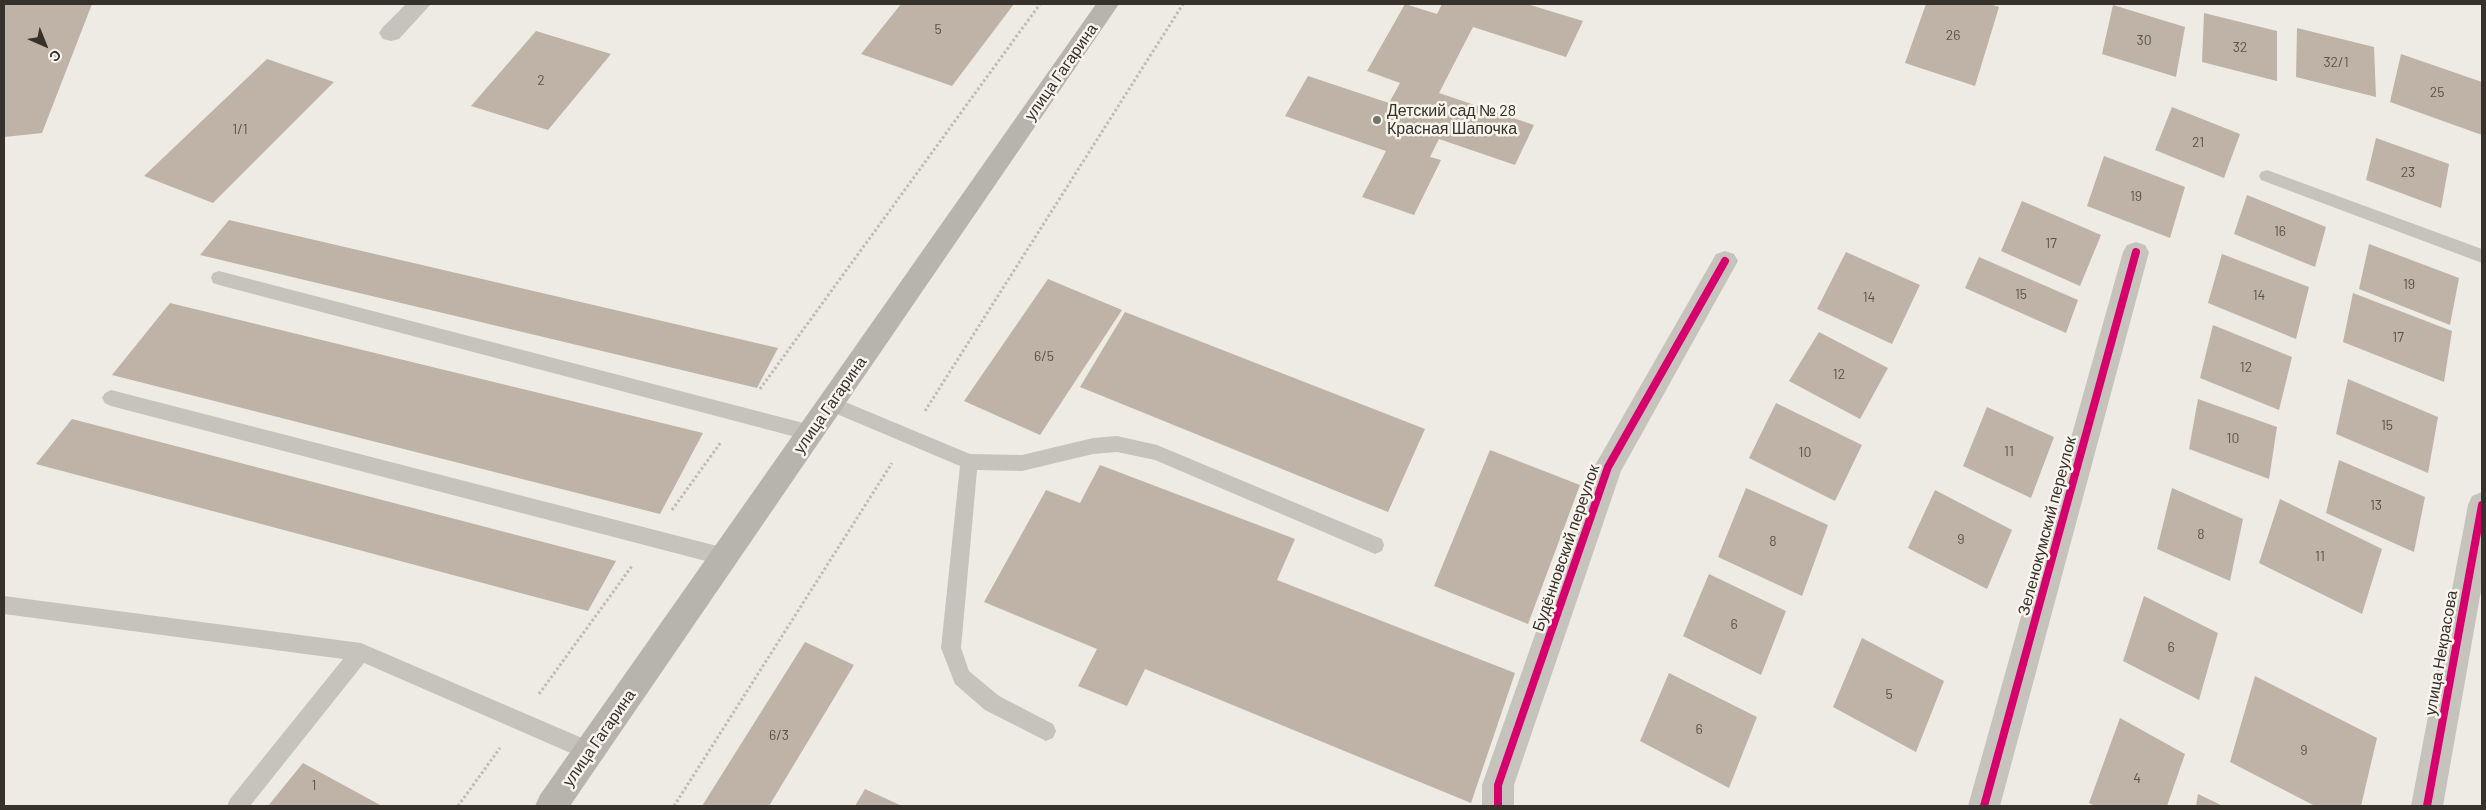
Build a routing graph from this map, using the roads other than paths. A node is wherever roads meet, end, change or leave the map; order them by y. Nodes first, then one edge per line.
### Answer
1 (420, 4) edge
2 (1108, 4) edge
3 (391, 33) dead end
4 (2268, 176) dead end
5 (2136, 252) dead end
6 (2482, 256) edge
7 (1725, 261) dead end
8 (219, 278) dead end
9 (111, 398) dead end
10 (831, 404) junction
11 (811, 433) junction
12 (969, 462) junction
13 (2482, 506) edge
14 (1375, 544) dead end
15 (725, 557) junction
16 (4, 605) edge
17 (362, 652) junction
18 (1046, 731) dead end
19 (589, 751) junction
20 (236, 806) edge
21 (551, 806) edge
22 (1498, 806) edge
23 (1984, 806) edge
24 (2427, 806) edge

1 - 3 street
2 - 10 main road, улица Гагарина
4 - 6 lane
5 - 23 street, Зеленокумский переулок
7 - 22 street, Будённовский переулок
8 - 11 lane
9 - 15 lane
10 - 11 main road, улица Гагарина
10 - 12 lane
11 - 15 main road, улица Гагарина
12 - 14 lane
12 - 18 lane
13 - 24 street, улица Некрасова
15 - 19 main road, улица Гагарина
16 - 17 lane
17 - 19 lane
17 - 20 lane
19 - 21 main road, улица Гагарина

